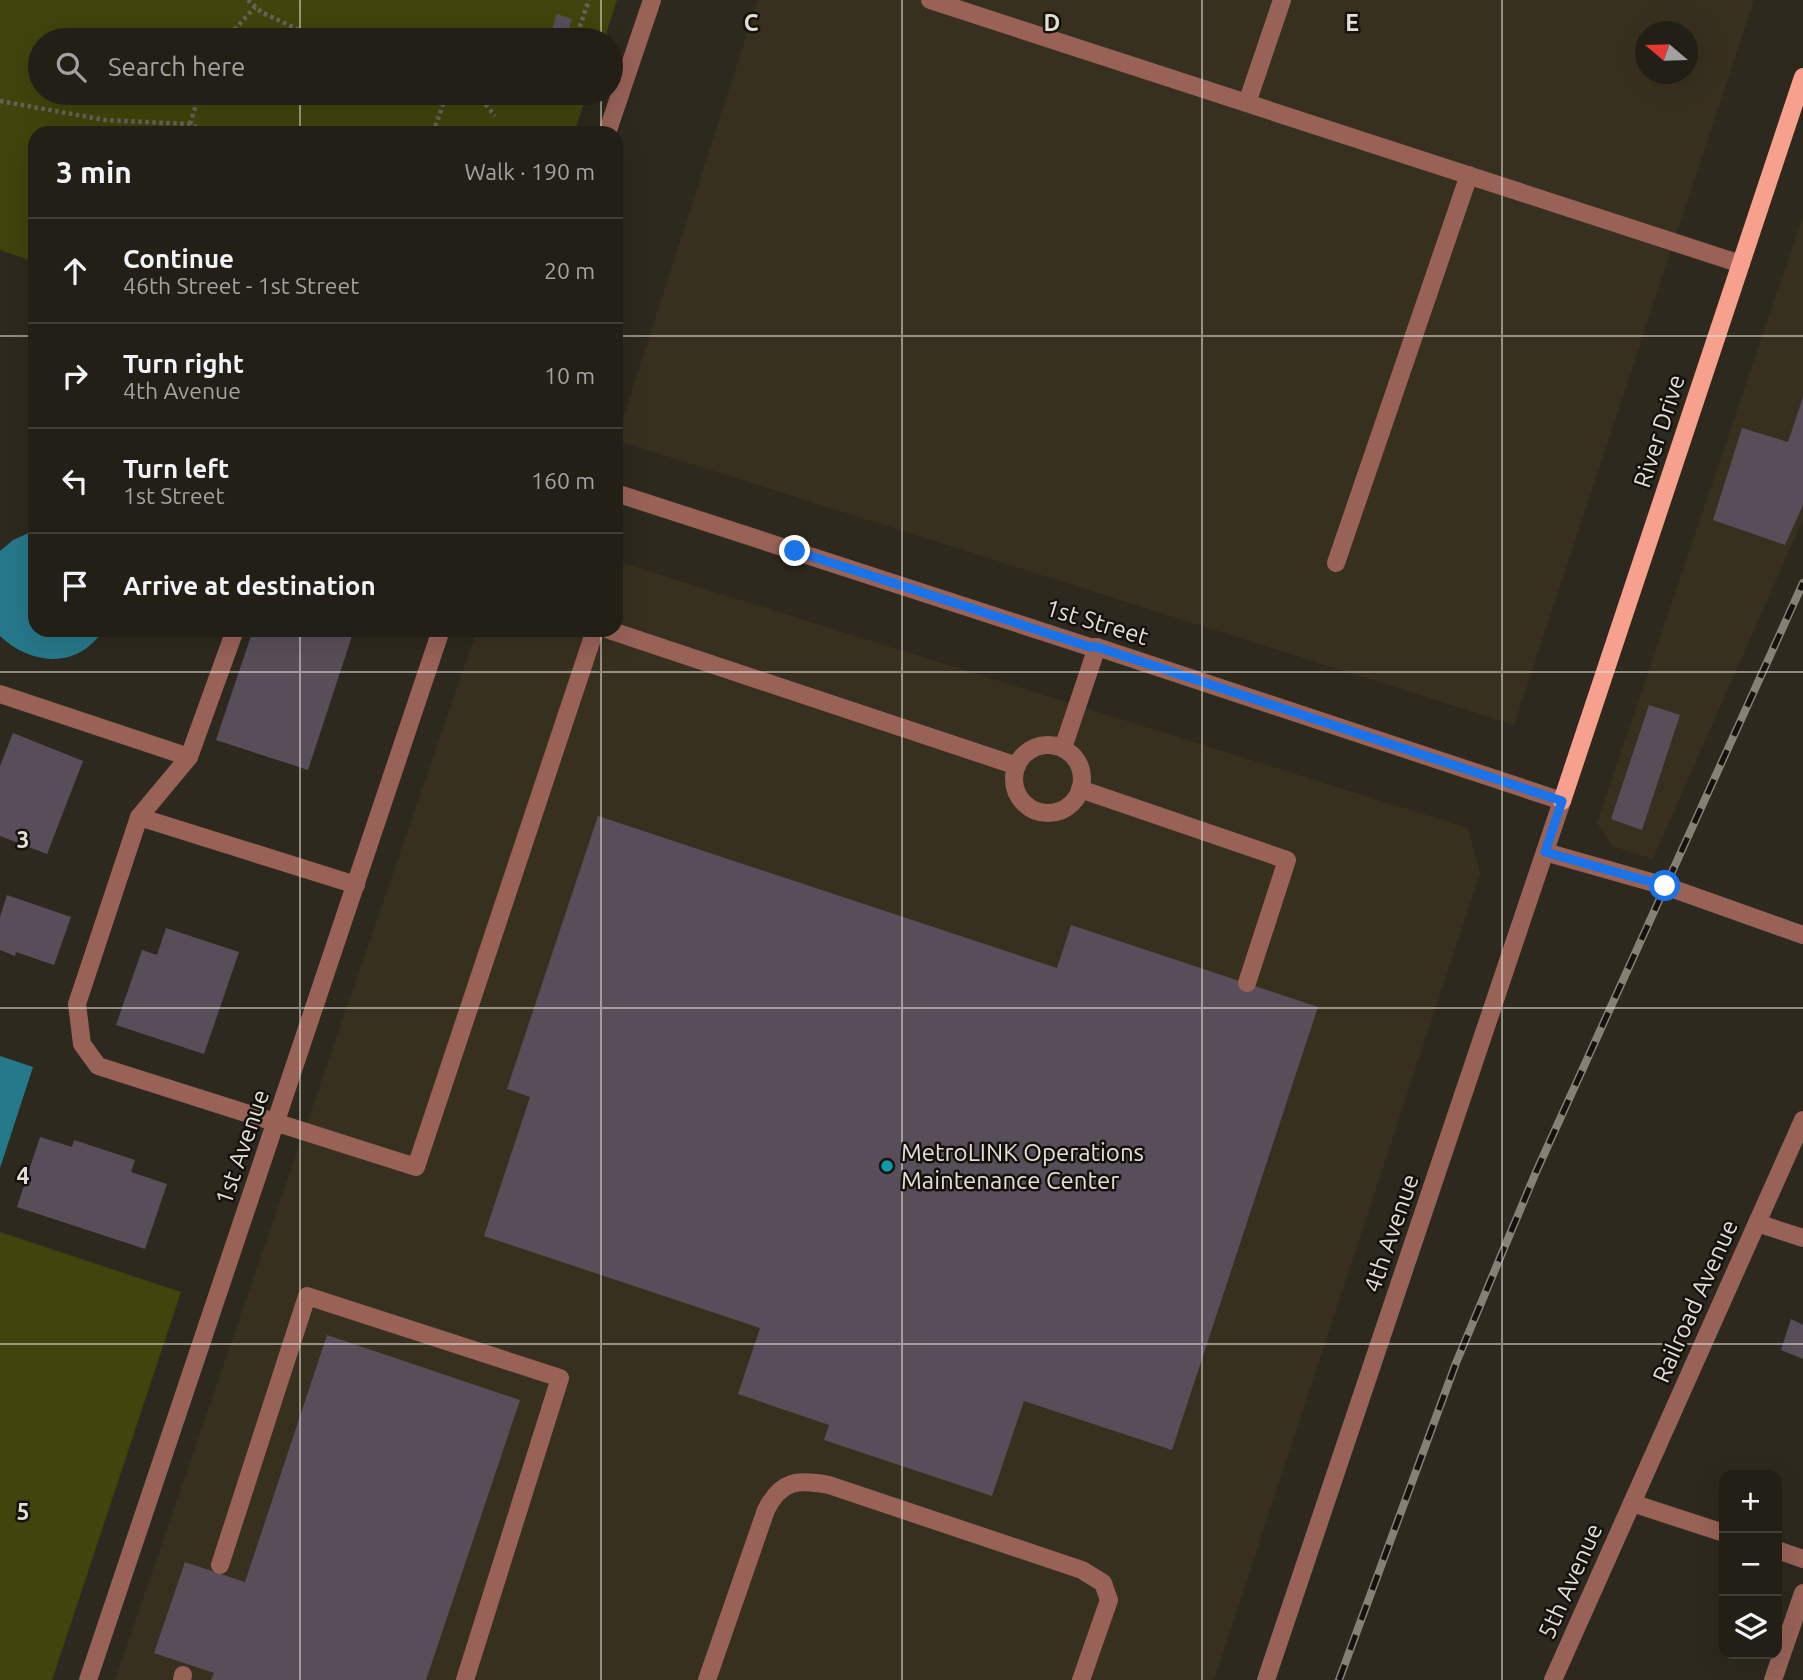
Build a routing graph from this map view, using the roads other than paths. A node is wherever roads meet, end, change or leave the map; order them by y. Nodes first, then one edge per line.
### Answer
1 (652, 0) edge
2 (930, 0) edge
3 (1282, 0) edge
4 (1803, 77) edge
5 (623, 86) edge
6 (1247, 103) junction
7 (616, 105) edge
8 (609, 126) edge
9 (1469, 175) junction
10 (1741, 264) junction
11 (623, 495) edge
12 (1336, 563) dead end
13 (623, 635) edge
14 (232, 637) edge
15 (439, 637) edge
16 (593, 637) edge
17 (1097, 647) junction
18 (0, 694) edge
19 (1063, 748) junction
20 (189, 757) junction
21 (1017, 766) junction
22 (1080, 789) junction
23 (1562, 801) junction
24 (139, 817) junction
25 (1545, 852) junction
26 (356, 885) junction
27 (1803, 935) edge
28 (1247, 983) dead end
29 (1803, 1120) edge
30 (276, 1124) junction
31 (1757, 1223) junction
32 (1803, 1238) edge
33 (1632, 1503) junction
34 (1719, 1531) edge
35 (1782, 1552) edge
36 (1803, 1559) edge
37 (220, 1564) dead end
38 (1803, 1593) edge
39 (88, 1680) edge
40 (465, 1680) edge
41 (707, 1680) edge
42 (1082, 1680) edge
43 (1266, 1680) edge
44 (1553, 1680) edge
45 (1773, 1680) edge

1 - 5 street
2 - 6 street
3 - 6 street
4 - 10 main road, River Drive
6 - 9 street
7 - 8 street
9 - 10 street
9 - 12 street
10 - 23 main road, River Drive
11 - 17 street, 1st Street
13 - 21 street
14 - 20 street
15 - 26 street, 1st Avenue
16 - 30 street
17 - 19 street
17 - 23 street, 1st Street
18 - 20 street
19 - 21 street
19 - 22 street
20 - 24 street
21 - 22 street
22 - 28 street
23 - 25 street, 4th Avenue
24 - 26 street
24 - 30 street
25 - 27 street
25 - 43 street, 4th Avenue
26 - 30 street, 1st Avenue
29 - 31 street, Railroad Avenue
30 - 39 street, 1st Avenue
31 - 32 street
31 - 33 street, Railroad Avenue
33 - 34 street
33 - 44 street, 5th Avenue
35 - 36 street
37 - 40 street
38 - 45 street
41 - 42 street

